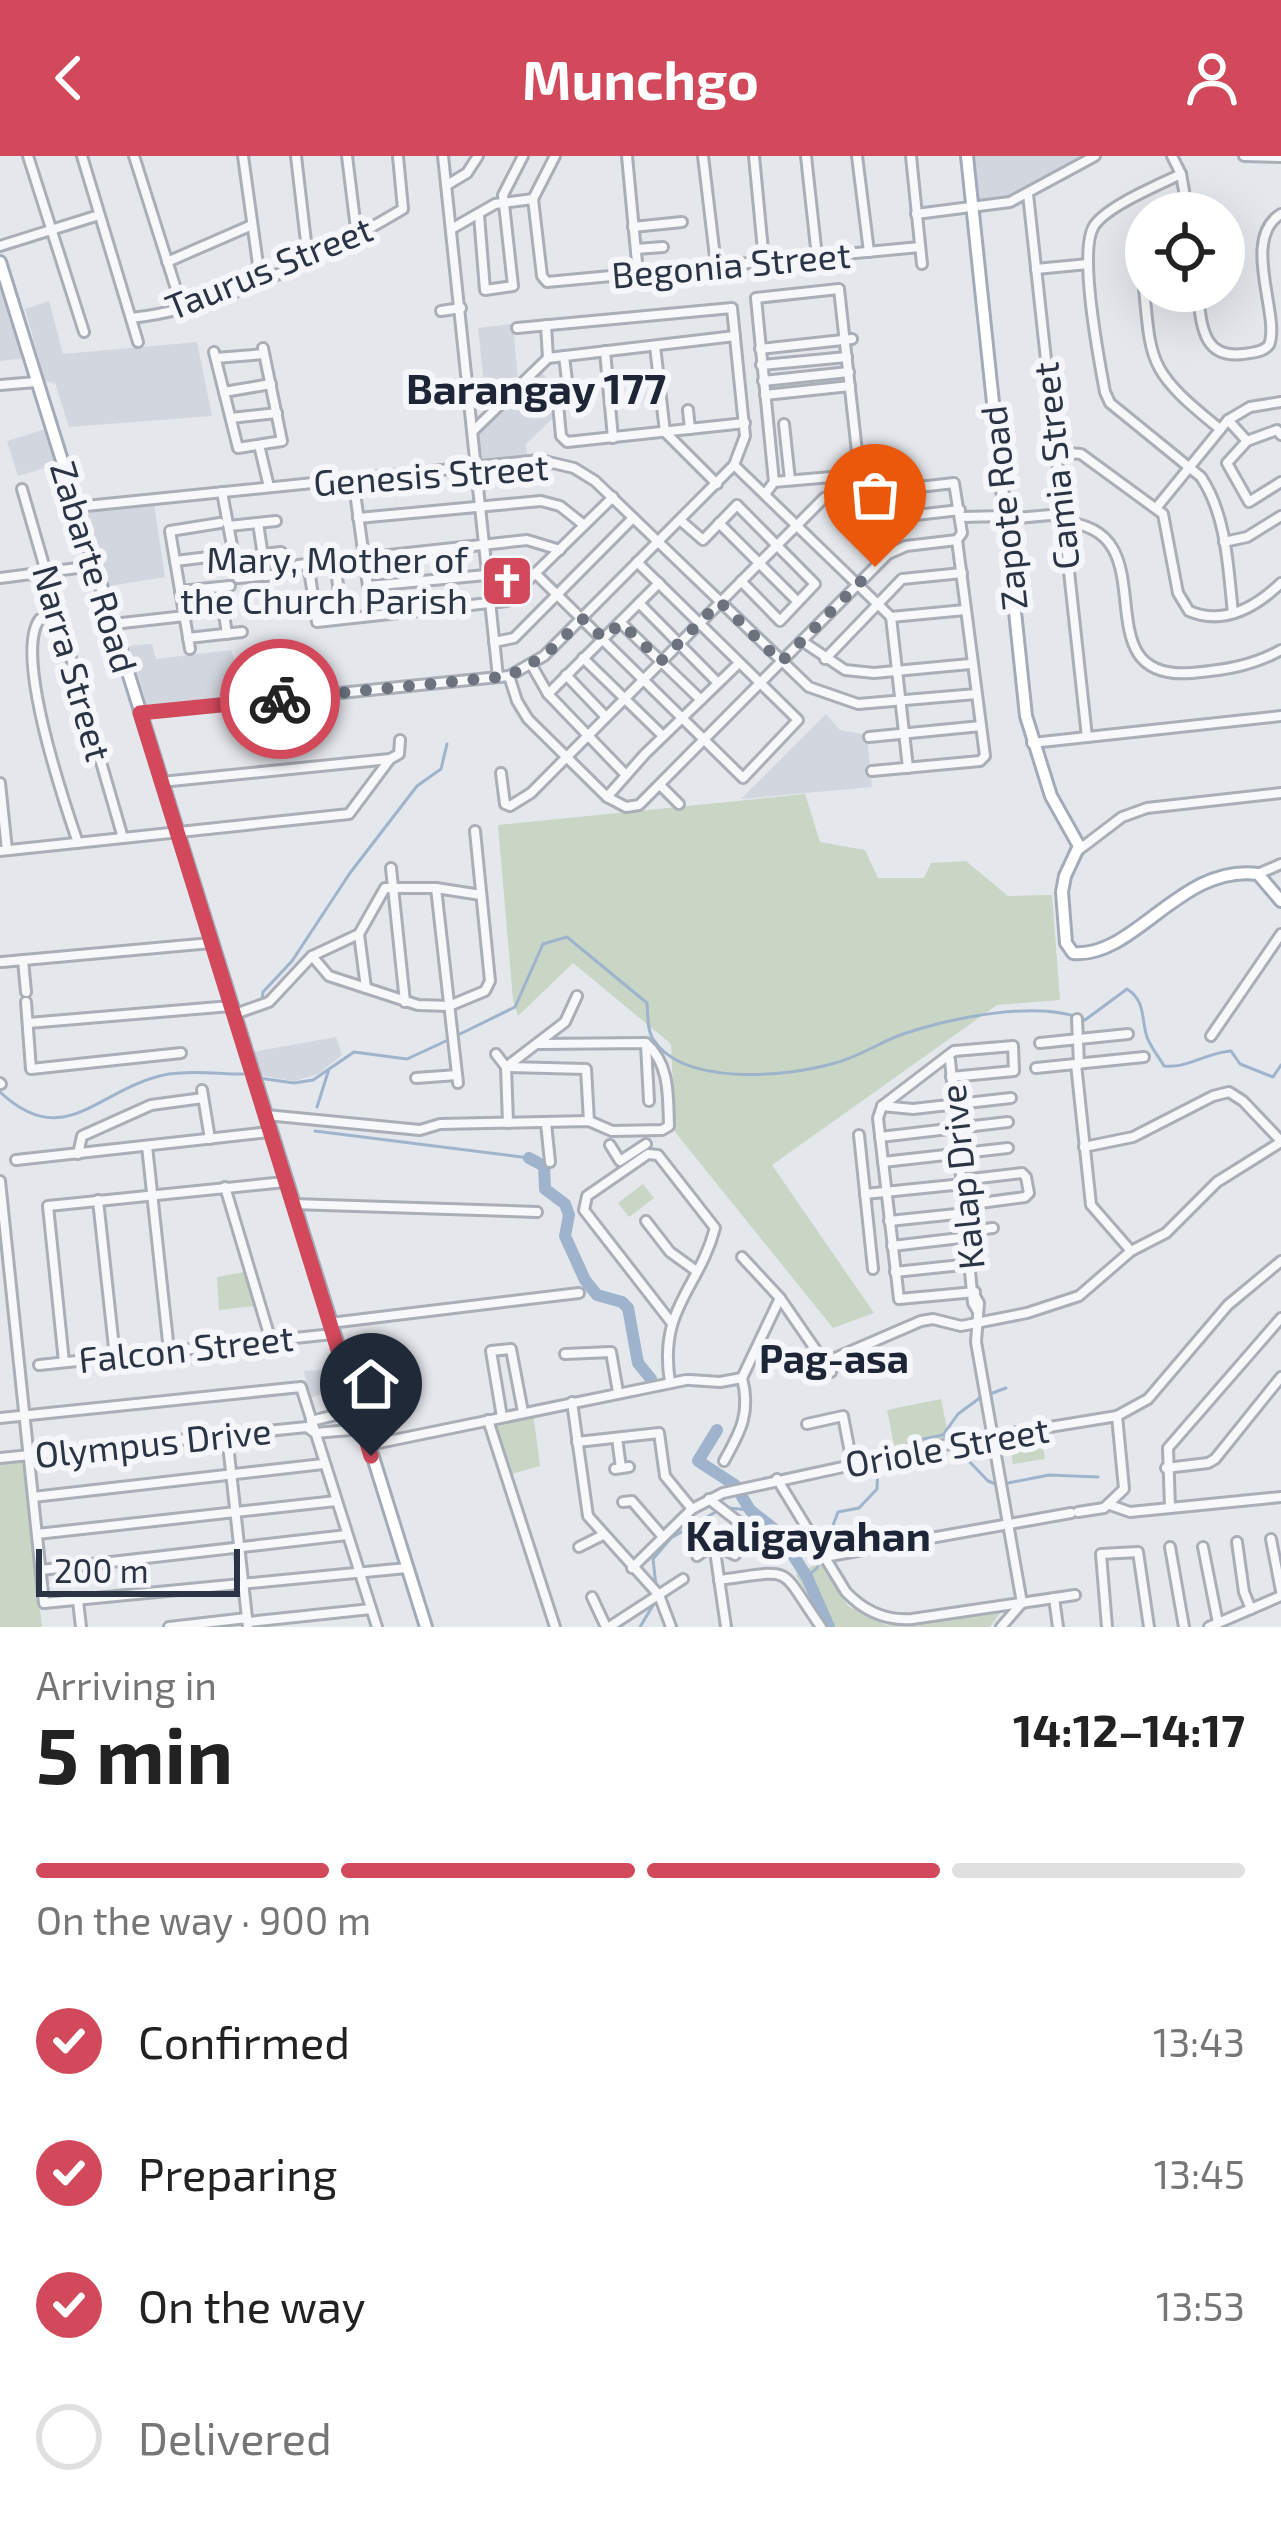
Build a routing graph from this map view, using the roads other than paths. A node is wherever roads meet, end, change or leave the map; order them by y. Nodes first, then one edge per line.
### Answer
1 (28, 156) edge
2 (82, 156) edge
3 (134, 156) edge
4 (243, 156) edge
5 (296, 156) edge
6 (347, 156) edge
7 (398, 156) edge
8 (443, 156) edge
9 (478, 156) edge
10 (523, 156) edge
11 (556, 156) edge
12 (627, 156) edge
13 (703, 156) edge
14 (754, 156) edge
15 (806, 156) edge
16 (857, 156) edge
17 (910, 156) edge
18 (967, 156) edge
19 (1172, 156) edge
20 (1244, 156) edge
21 (1281, 157) edge
22 (1089, 158) edge
23 (1181, 174) junction
24 (447, 185) junction
25 (1184, 192) edge
26 (1028, 194) junction
27 (532, 199) junction
28 (503, 202) junction
29 (972, 208) junction
30 (478, 214) junction
31 (916, 214) junction
32 (1281, 214) edge
33 (100, 215) junction
34 (682, 222) dead end
35 (252, 225) junction
36 (633, 227) junction
37 (52, 229) junction
38 (454, 229) junction
39 (357, 237) junction
40 (0, 246) edge
41 (663, 247) dead end
42 (920, 248) junction
43 (636, 249) junction
44 (868, 252) junction
45 (817, 256) junction
46 (308, 259) junction
47 (764, 261) junction
48 (0, 262) edge
49 (167, 262) junction
50 (922, 264) dead end
51 (1088, 264) junction
52 (716, 266) junction
53 (1036, 269) junction
54 (638, 273) junction
55 (260, 279) junction
56 (461, 308) junction
57 (441, 310) dead end
58 (183, 311) junction
59 (1147, 312) edge
60 (1200, 312) edge
61 (131, 318) junction
62 (546, 325) junction
63 (517, 328) dead end
64 (84, 332) dead end
65 (736, 336) junction
66 (848, 340) junction
67 (138, 341) dead end
68 (656, 346) junction
69 (760, 350) junction
70 (605, 351) junction
71 (564, 356) junction
72 (847, 357) junction
73 (548, 358) junction
74 (761, 365) junction
75 (849, 372) junction
76 (763, 381) junction
77 (36, 382) junction
78 (271, 384) junction
79 (0, 385) edge
80 (850, 386) junction
81 (224, 392) junction
82 (765, 395) junction
83 (1281, 402) edge
84 (688, 410) dead end
85 (277, 413) junction
86 (231, 418) junction
87 (1228, 420) junction
88 (745, 423) junction
89 (784, 424) dead end
90 (690, 429) junction
91 (1220, 429) junction
92 (473, 430) junction
93 (665, 432) junction
94 (1281, 435) edge
95 (613, 438) junction
96 (1247, 441) junction
97 (259, 445) junction
98 (1055, 452) junction
99 (476, 465) junction
100 (734, 465) junction
101 (1189, 468) junction
102 (352, 478) junction
103 (790, 480) junction
104 (774, 482) junction
105 (1281, 482) edge
106 (717, 484) junction
107 (268, 487) junction
108 (22, 489) dead end
109 (223, 492) junction
110 (765, 494) junction
111 (838, 495) junction
112 (613, 497) junction
113 (479, 505) junction
114 (75, 507) junction
115 (1157, 507) junction
116 (960, 514) junction
117 (1281, 516) edge
118 (1006, 517) junction
119 (358, 518) junction
120 (634, 518) junction
121 (1062, 518) junction
122 (680, 520) junction
123 (276, 521) dead end
124 (258, 523) junction
125 (718, 523) junction
126 (224, 524) junction
127 (584, 525) junction
128 (795, 525) junction
129 (957, 540) junction
130 (658, 541) junction
131 (1224, 542) junction
132 (482, 544) junction
133 (776, 544) junction
134 (560, 550) junction
135 (281, 552) dead end
136 (262, 554) junction
137 (226, 555) dead end
138 (364, 556) junction
139 (335, 560) junction
140 (175, 561) junction
141 (637, 562) junction
142 (759, 562) junction
143 (93, 566) junction
144 (46, 572) junction
145 (535, 573) junction
146 (962, 573) junction
147 (284, 574) dead end
148 (486, 575) junction
149 (266, 576) junction
150 (0, 578) edge
151 (741, 581) junction
152 (658, 583) junction
153 (1281, 583) edge
154 (369, 586) junction
155 (856, 586) junction
156 (180, 591) junction
157 (556, 595) junction
158 (797, 601) junction
159 (720, 602) junction
160 (639, 603) junction
161 (489, 604) junction
162 (878, 606) junction
163 (965, 610) junction
164 (56, 613) junction
165 (1233, 613) junction
166 (372, 615) junction
167 (184, 616) junction
168 (891, 617) junction
169 (342, 619) junction
170 (583, 619) junction
171 (621, 623) junction
172 (112, 624) junction
173 (698, 624) junction
174 (242, 632) dead end
175 (226, 634) junction
176 (188, 638) junction
177 (603, 638) junction
178 (802, 641) junction
179 (494, 642) junction
180 (678, 643) junction
181 (277, 646) dead end
182 (190, 650) dead end
183 (1281, 650) edge
184 (583, 658) junction
185 (825, 659) junction
186 (661, 661) junction
187 (781, 662) junction
188 (531, 664) junction
189 (738, 664) junction
190 (970, 664) junction
191 (897, 670) junction
192 (566, 675) junction
193 (503, 676) junction
194 (643, 679) junction
195 (718, 683) junction
196 (758, 685) junction
197 (548, 694) junction
198 (976, 694) junction
199 (625, 697) junction
200 (292, 698) junction
201 (701, 700) junction
202 (901, 701) junction
203 (140, 713) junction
204 (1281, 716) edge
205 (605, 717) junction
206 (682, 718) junction
207 (982, 726) junction
208 (588, 734) junction
209 (904, 734) junction
210 (663, 736) junction
211 (869, 737) dead end
212 (1087, 737) junction
213 (400, 740) dead end
214 (704, 741) junction
215 (1032, 742) junction
216 (566, 756) junction
217 (389, 759) junction
218 (908, 768) junction
219 (872, 771) dead end
220 (501, 773) dead end
221 (625, 774) junction
222 (0, 782) edge
223 (161, 782) junction
224 (660, 785) junction
225 (1281, 794) edge
226 (607, 796) junction
227 (679, 804) dead end
228 (475, 831) dead end
229 (177, 832) junction
230 (123, 838) junction
231 (78, 843) junction
232 (3, 850) edge
233 (1079, 850) junction
234 (1281, 864) edge
235 (392, 868) dead end
236 (1258, 874) junction
237 (393, 885) junction
238 (436, 888) junction
239 (482, 895) junction
240 (1281, 901) edge
241 (359, 934) junction
242 (1281, 934) edge
243 (211, 943) junction
244 (313, 956) junction
245 (23, 960) junction
246 (2, 962) edge
247 (366, 988) junction
248 (577, 996) dead end
249 (405, 1002) junction
250 (449, 1006) junction
251 (232, 1010) junction
252 (1077, 1019) dead end
253 (28, 1024) junction
254 (1128, 1034) dead end
255 (1211, 1036) dead end
256 (1077, 1039) junction
257 (646, 1043) junction
258 (1040, 1043) dead end
259 (540, 1044) junction
260 (181, 1053) dead end
261 (496, 1054) dead end
262 (1144, 1057) dead end
263 (950, 1059) junction
264 (1077, 1064) junction
265 (506, 1067) junction
266 (1036, 1068) dead end
267 (951, 1077) junction
268 (416, 1078) dead end
269 (1011, 1098) dead end
270 (649, 1101) dead end
271 (954, 1104) junction
272 (882, 1106) junction
273 (264, 1115) junction
274 (589, 1121) junction
275 (546, 1123) junction
276 (1008, 1123) dead end
277 (508, 1124) junction
278 (957, 1129) junction
279 (269, 1132) junction
280 (860, 1135) dead end
281 (880, 1137) junction
282 (210, 1139) junction
283 (1281, 1142) edge
284 (646, 1144) dead end
285 (610, 1145) dead end
286 (147, 1146) junction
287 (1084, 1147) junction
288 (1008, 1148) dead end
289 (77, 1154) junction
290 (960, 1154) junction
291 (16, 1160) dead end
292 (550, 1162) dead end
293 (883, 1162) junction
294 (623, 1164) junction
295 (0, 1181) edge
296 (285, 1181) junction
297 (963, 1182) junction
298 (225, 1187) junction
299 (886, 1192) junction
300 (152, 1194) junction
301 (866, 1194) junction
302 (98, 1200) junction
303 (291, 1204) junction
304 (2, 1206) edge
305 (966, 1209) junction
306 (537, 1212) dead end
307 (646, 1220) dead end
308 (889, 1221) junction
309 (993, 1228) dead end
310 (968, 1234) junction
311 (892, 1246) junction
312 (1131, 1250) junction
313 (742, 1257) dead end
314 (1281, 1261) edge
315 (971, 1264) junction
316 (873, 1269) dead end
317 (695, 1270) junction
318 (895, 1272) junction
319 (579, 1293) dead end
320 (975, 1294) junction
321 (780, 1298) junction
322 (1281, 1318) edge
323 (671, 1322) junction
324 (978, 1323) junction
325 (331, 1329) junction
326 (271, 1341) junction
327 (169, 1351) junction
328 (565, 1354) dead end
329 (116, 1357) junction
330 (64, 1362) junction
331 (826, 1362) junction
332 (39, 1364) dead end
333 (831, 1372) dead end
334 (742, 1378) junction
335 (1281, 1378) edge
336 (667, 1383) junction
337 (618, 1392) junction
338 (572, 1402) junction
339 (356, 1410) junction
340 (524, 1412) junction
341 (25, 1415) junction
342 (1117, 1416) junction
343 (502, 1417) junction
344 (0, 1418) edge
345 (488, 1420) junction
346 (806, 1424) dead end
347 (311, 1427) junction
348 (362, 1429) junction
349 (227, 1435) junction
350 (992, 1436) junction
351 (616, 1438) junction
352 (577, 1442) junction
353 (368, 1446) junction
354 (28, 1455) junction
355 (0, 1458) edge
356 (724, 1461) dead end
357 (852, 1463) junction
358 (323, 1464) junction
359 (621, 1468) dead end
360 (1166, 1468) junction
361 (231, 1474) junction
362 (777, 1479) junction
363 (33, 1497) junction
364 (1281, 1497) edge
365 (709, 1499) junction
366 (336, 1501) junction
367 (623, 1502) dead end
368 (1110, 1505) junction
369 (1170, 1508) junction
370 (692, 1509) junction
371 (236, 1512) junction
372 (1009, 1521) junction
373 (745, 1527) dead end
374 (37, 1534) junction
375 (347, 1535) junction
376 (603, 1535) junction
377 (663, 1537) junction
378 (1271, 1539) dead end
379 (1237, 1542) dead end
380 (714, 1544) junction
381 (1203, 1546) dead end
382 (239, 1547) junction
383 (579, 1547) dead end
384 (1170, 1547) dead end
385 (697, 1556) dead end
386 (735, 1556) dead end
387 (824, 1557) junction
388 (407, 1568) junction
389 (632, 1568) junction
390 (40, 1570) junction
391 (360, 1573) junction
392 (683, 1580) dead end
393 (719, 1580) junction
394 (243, 1583) junction
395 (1281, 1594) edge
396 (659, 1595) junction
397 (1076, 1595) dead end
398 (592, 1597) dead end
399 (1054, 1598) junction
400 (78, 1601) junction
401 (1022, 1603) junction
402 (371, 1610) junction
403 (1251, 1610) junction
404 (248, 1622) edge
405 (282, 1623) edge
406 (1213, 1625) edge
407 (81, 1627) edge
408 (169, 1627) edge
409 (376, 1627) edge
410 (426, 1627) edge
411 (555, 1627) edge
412 (607, 1627) edge
413 (671, 1627) edge
414 (726, 1627) edge
415 (821, 1627) edge
416 (1001, 1627) edge
417 (1058, 1627) edge
418 (1107, 1627) edge
419 (1148, 1627) edge
420 (1184, 1627) edge

1 - 37 street
2 - 33 street
3 - 49 street
4 - 35 street
5 - 46 street
6 - 39 street
7 - 39 street, Taurus Street
8 - 24 street
9 - 24 street
10 - 28 street
11 - 27 street
12 - 36 street
13 - 52 street
14 - 47 street
15 - 45 street
16 - 44 street
17 - 31 street
18 - 29 main road, Zapote Road
19 - 23 street
20 - 21 street
22 - 26 street
23 - 25 street
23 - 51 street
24 - 38 street
26 - 29 street
26 - 53 street, Camia Street
27 - 28 street
27 - 54 street, Begonia Street
28 - 30 street
28 - 30 street
29 - 31 street
29 - 118 main road, Zapote Road
30 - 38 street
31 - 42 street
32 - 60 street
33 - 37 street
33 - 61 street
34 - 36 street
35 - 49 street
35 - 55 street
36 - 43 street
37 - 40 street
37 - 64 street
38 - 56 street
39 - 46 street, Taurus Street
41 - 43 street
42 - 44 street, Begonia Street
42 - 50 street
43 - 54 street
44 - 45 street, Begonia Street
45 - 47 street, Begonia Street
46 - 55 street, Taurus Street
47 - 52 street, Begonia Street
48 - 77 main road, Zabarte Road
49 - 58 street
51 - 53 street
51 - 101 street
52 - 54 street, Begonia Street
53 - 98 street, Camia Street
55 - 58 street, Taurus Street
56 - 57 street
56 - 92 street
58 - 61 street, Taurus Street
59 - 91 street
61 - 67 street
62 - 63 street
62 - 65 street
62 - 73 street
65 - 68 street
65 - 88 street
66 - 69 street
66 - 69 street
66 - 72 street
68 - 70 street
68 - 93 street
69 - 74 street
70 - 71 street
70 - 95 street
71 - 73 street
71 - 95 street
72 - 74 street
72 - 75 street
73 - 92 street
74 - 76 street
75 - 76 street
75 - 80 street
76 - 82 street
77 - 79 street
77 - 114 main road, Zabarte Road
78 - 81 street
78 - 81 street
78 - 85 street
80 - 82 street
80 - 103 street
81 - 86 street
82 - 104 street
83 - 87 street
84 - 90 street
85 - 86 street
85 - 97 street
86 - 97 street
87 - 91 street
87 - 96 street
88 - 90 street
88 - 100 street
89 - 103 street
90 - 93 street
91 - 101 street
92 - 99 street
93 - 95 street
93 - 106 street
94 - 96 street
96 - 105 street
97 - 107 street
98 - 115 street
98 - 121 street, Camia Street
99 - 102 street, Genesis Street
99 - 112 street, Genesis Street
99 - 113 street
100 - 106 street
100 - 110 street
101 - 115 street
101 - 131 street
102 - 107 street, Genesis Street
102 - 119 street
103 - 104 street
104 - 110 street
106 - 122 street
107 - 109 street, Genesis Street
108 - 144 street, Narra Street
109 - 114 street, Genesis Street
109 - 126 street
110 - 128 street
111 - 116 street
111 - 116 street
111 - 128 street
112 - 120 street, Genesis Street
112 - 127 street
113 - 119 street
113 - 127 street
113 - 132 street
114 - 143 main road, Zabarte Road
115 - 165 street
116 - 118 street
116 - 129 street
117 - 131 street
118 - 121 street
118 - 215 main road, Zapote Road
119 - 138 street
120 - 130 street, Genesis Street
120 - 157 street
121 - 183 street
121 - 212 street, Camia Street
122 - 125 street
122 - 130 street
123 - 124 street
124 - 126 street
124 - 136 street
125 - 133 street
125 - 142 street
126 - 140 street
126 - 149 street
127 - 134 street
128 - 133 street
128 - 155 street
129 - 146 street
129 - 155 street
130 - 141 street
130 - 159 street, Genesis Street
131 - 165 street
132 - 134 street
132 - 138 street
132 - 148 street
133 - 142 street
133 - 158 street
134 - 145 street
135 - 136 street
136 - 149 street
137 - 140 street
138 - 139 street
138 - 154 street
139 - 169 street
139 - 169 street
140 - 156 street
141 - 152 street
141 - 170 street
142 - 151 street
142 - 158 street
143 - 144 street
143 - 172 main road, Zabarte Road
144 - 150 street
144 - 164 street, Narra Street
145 - 157 street
145 - 161 street
146 - 162 street
146 - 163 street
147 - 149 street
148 - 154 street
148 - 161 street
151 - 158 street
151 - 159 street
152 - 160 street
152 - 173 street
153 - 165 street
154 - 166 street
155 - 162 street
155 - 178 street
156 - 167 street
156 - 175 street
157 - 170 street
157 - 179 street
159 - 173 street
159 - 187 street, Genesis Street
160 - 171 street
160 - 180 street
161 - 166 street
161 - 179 street
162 - 168 street
162 - 185 street
163 - 168 street
163 - 190 street
164 - 230 street, Narra Street
164 - 231 street
166 - 169 street
167 - 172 street
167 - 176 street
168 - 191 street
170 - 177 street
170 - 188 street
171 - 177 street
171 - 186 street
172 - 203 main road, Zabarte Road
173 - 180 street
173 - 189 street
174 - 175 street
175 - 176 street
176 - 182 street
177 - 184 street
177 - 194 street
178 - 185 street
178 - 187 street
179 - 193 street
180 - 186 street
180 - 195 street
181 - 200 street
184 - 192 street
184 - 199 street
185 - 191 street
186 - 194 street
186 - 201 street
187 - 196 street
187 - 202 street, Genesis Street
188 - 193 street
188 - 197 street
189 - 195 street
189 - 196 street
190 - 191 street
190 - 198 street
191 - 202 street
192 - 197 street
192 - 205 street
193 - 200 street
193 - 216 street
194 - 199 street
194 - 206 street
195 - 201 street
196 - 214 street
196 - 214 street
197 - 208 street
198 - 202 street, Genesis Street
198 - 207 street
199 - 205 street
199 - 210 street
200 - 203 street
201 - 206 street
202 - 209 street
203 - 223 main road, Zabarte Road
204 - 212 street
205 - 208 street
206 - 210 street
206 - 214 street
207 - 209 street
207 - 218 street
208 - 216 street
208 - 221 street
209 - 211 street
209 - 218 street
210 - 221 street
212 - 215 street
213 - 217 street
214 - 224 street
215 - 233 main road, Zapote Road
216 - 220 street
216 - 226 street
217 - 223 street
217 - 229 street
218 - 219 street
221 - 226 street
222 - 232 street
223 - 229 main road, Zabarte Road
224 - 226 street
224 - 227 street
225 - 233 street
228 - 239 street
229 - 230 street
229 - 243 main road, Zabarte Road
230 - 231 street
231 - 232 street
233 - 236 main road
234 - 236 street
235 - 237 street
236 - 240 main road
237 - 238 street
237 - 241 street
237 - 249 street
238 - 239 street
238 - 250 street
239 - 250 street
241 - 244 street
241 - 247 street
242 - 255 street
243 - 245 street
243 - 251 main road, Zabarte Road
244 - 247 street
244 - 251 street
245 - 246 street
245 - 253 street
247 - 249 street
248 - 259 street
249 - 250 street
250 - 268 street
251 - 253 street
251 - 273 main road, Zabarte Road
252 - 256 street
253 - 260 street
254 - 256 street
256 - 258 street
256 - 264 street
257 - 259 street
257 - 270 street
257 - 274 street
259 - 265 street
261 - 265 street
262 - 264 street
263 - 267 street, Kalap Drive
263 - 267 street
263 - 272 street
264 - 266 street
264 - 287 street
265 - 274 street
265 - 277 street
267 - 271 street, Kalap Drive
269 - 271 street
271 - 272 street
271 - 278 street, Kalap Drive
272 - 281 street
273 - 277 street
273 - 279 main road, Zabarte Road
274 - 275 street
275 - 277 street
275 - 292 street
276 - 278 street
278 - 281 street
278 - 290 street, Kalap Drive
279 - 282 street
279 - 296 main road, Zabarte Road
280 - 301 street
281 - 293 street
282 - 286 street
282 - 289 street
283 - 287 street
283 - 312 street
284 - 294 street
285 - 294 street
286 - 289 street
286 - 300 street
287 - 312 street
288 - 290 street
289 - 291 street
290 - 293 street
290 - 297 street, Kalap Drive
293 - 299 street
294 - 317 street
294 - 323 street
295 - 304 street
296 - 298 street
296 - 303 main road, Zabarte Road
297 - 299 street
297 - 305 street, Kalap Drive
297 - 305 street
298 - 300 street
298 - 326 street
299 - 301 street
299 - 308 street
300 - 302 street
300 - 327 street
301 - 316 street
302 - 329 street
302 - 330 street
303 - 306 street
303 - 325 main road, Zabarte Road
304 - 341 street
305 - 308 street
305 - 310 street, Kalap Drive
307 - 317 street
308 - 311 street
309 - 310 street
310 - 311 street
310 - 315 street, Kalap Drive
311 - 318 street
312 - 324 street
313 - 321 street
314 - 342 street
315 - 318 street
315 - 320 street, Kalap Drive
317 - 323 street
318 - 320 street
319 - 325 street, Falcon Street
320 - 324 street, Kalap Drive
321 - 331 street
321 - 334 street
322 - 360 street
323 - 336 street
324 - 331 street
324 - 350 street, Kalap Drive
325 - 326 street, Falcon Street
325 - 339 main road, Zabarte Road
326 - 327 street, Falcon Street
327 - 329 street, Falcon Street
328 - 337 street
329 - 330 street, Falcon Street
330 - 332 street, Falcon Street
331 - 333 street
334 - 336 street
334 - 356 street
335 - 360 street
336 - 337 street
337 - 338 street
338 - 340 street
338 - 352 street
339 - 347 street, Olympus Drive
339 - 348 main road, Zabarte Road
340 - 343 street
340 - 343 street
341 - 344 street
341 - 347 street
341 - 354 street
342 - 350 street, Oriole Street
342 - 368 street
343 - 345 street
345 - 353 street
345 - 411 street
346 - 357 street
347 - 348 street, Olympus Drive
347 - 349 street, Olympus Drive
347 - 358 street
348 - 353 main road, Zabarte Road
349 - 354 street, Olympus Drive
349 - 361 street
350 - 357 street, Oriole Street
350 - 372 street, Kalap Drive
351 - 352 street
351 - 359 street
351 - 370 street
352 - 376 street
353 - 388 main road, Zabarte Road
354 - 355 street, Olympus Drive
354 - 363 street
357 - 362 street, Oriole Street
358 - 361 street
358 - 366 street
360 - 369 street
361 - 363 street
361 - 371 street
362 - 365 street, Oriole Street
362 - 387 street
363 - 374 street
364 - 369 street
365 - 370 street, Oriole Street
365 - 373 street
366 - 371 street
366 - 375 street
367 - 377 street
368 - 369 street
368 - 372 street
370 - 377 street, Oriole Street
371 - 374 street
371 - 382 street
372 - 387 street
372 - 401 street, Kalap Drive
374 - 390 street
375 - 382 street
375 - 391 street
376 - 383 street
376 - 389 street
377 - 389 street, Oriole Street
378 - 395 street
379 - 403 street
380 - 385 street
380 - 386 street
380 - 393 street
381 - 406 street
382 - 390 street
382 - 394 street
384 - 420 street
387 - 401 street
388 - 391 street
388 - 410 main road, Zabarte Road
389 - 396 street
390 - 400 street
391 - 394 street
391 - 402 street
392 - 396 street
393 - 414 street
393 - 415 street
394 - 400 street
394 - 404 street
395 - 403 street
396 - 412 street
396 - 413 street
397 - 399 street
398 - 412 street
399 - 401 street
399 - 417 street
400 - 407 street
401 - 416 street
402 - 405 street
402 - 409 street
403 - 406 street
404 - 405 street
404 - 408 street
418 - 419 street

